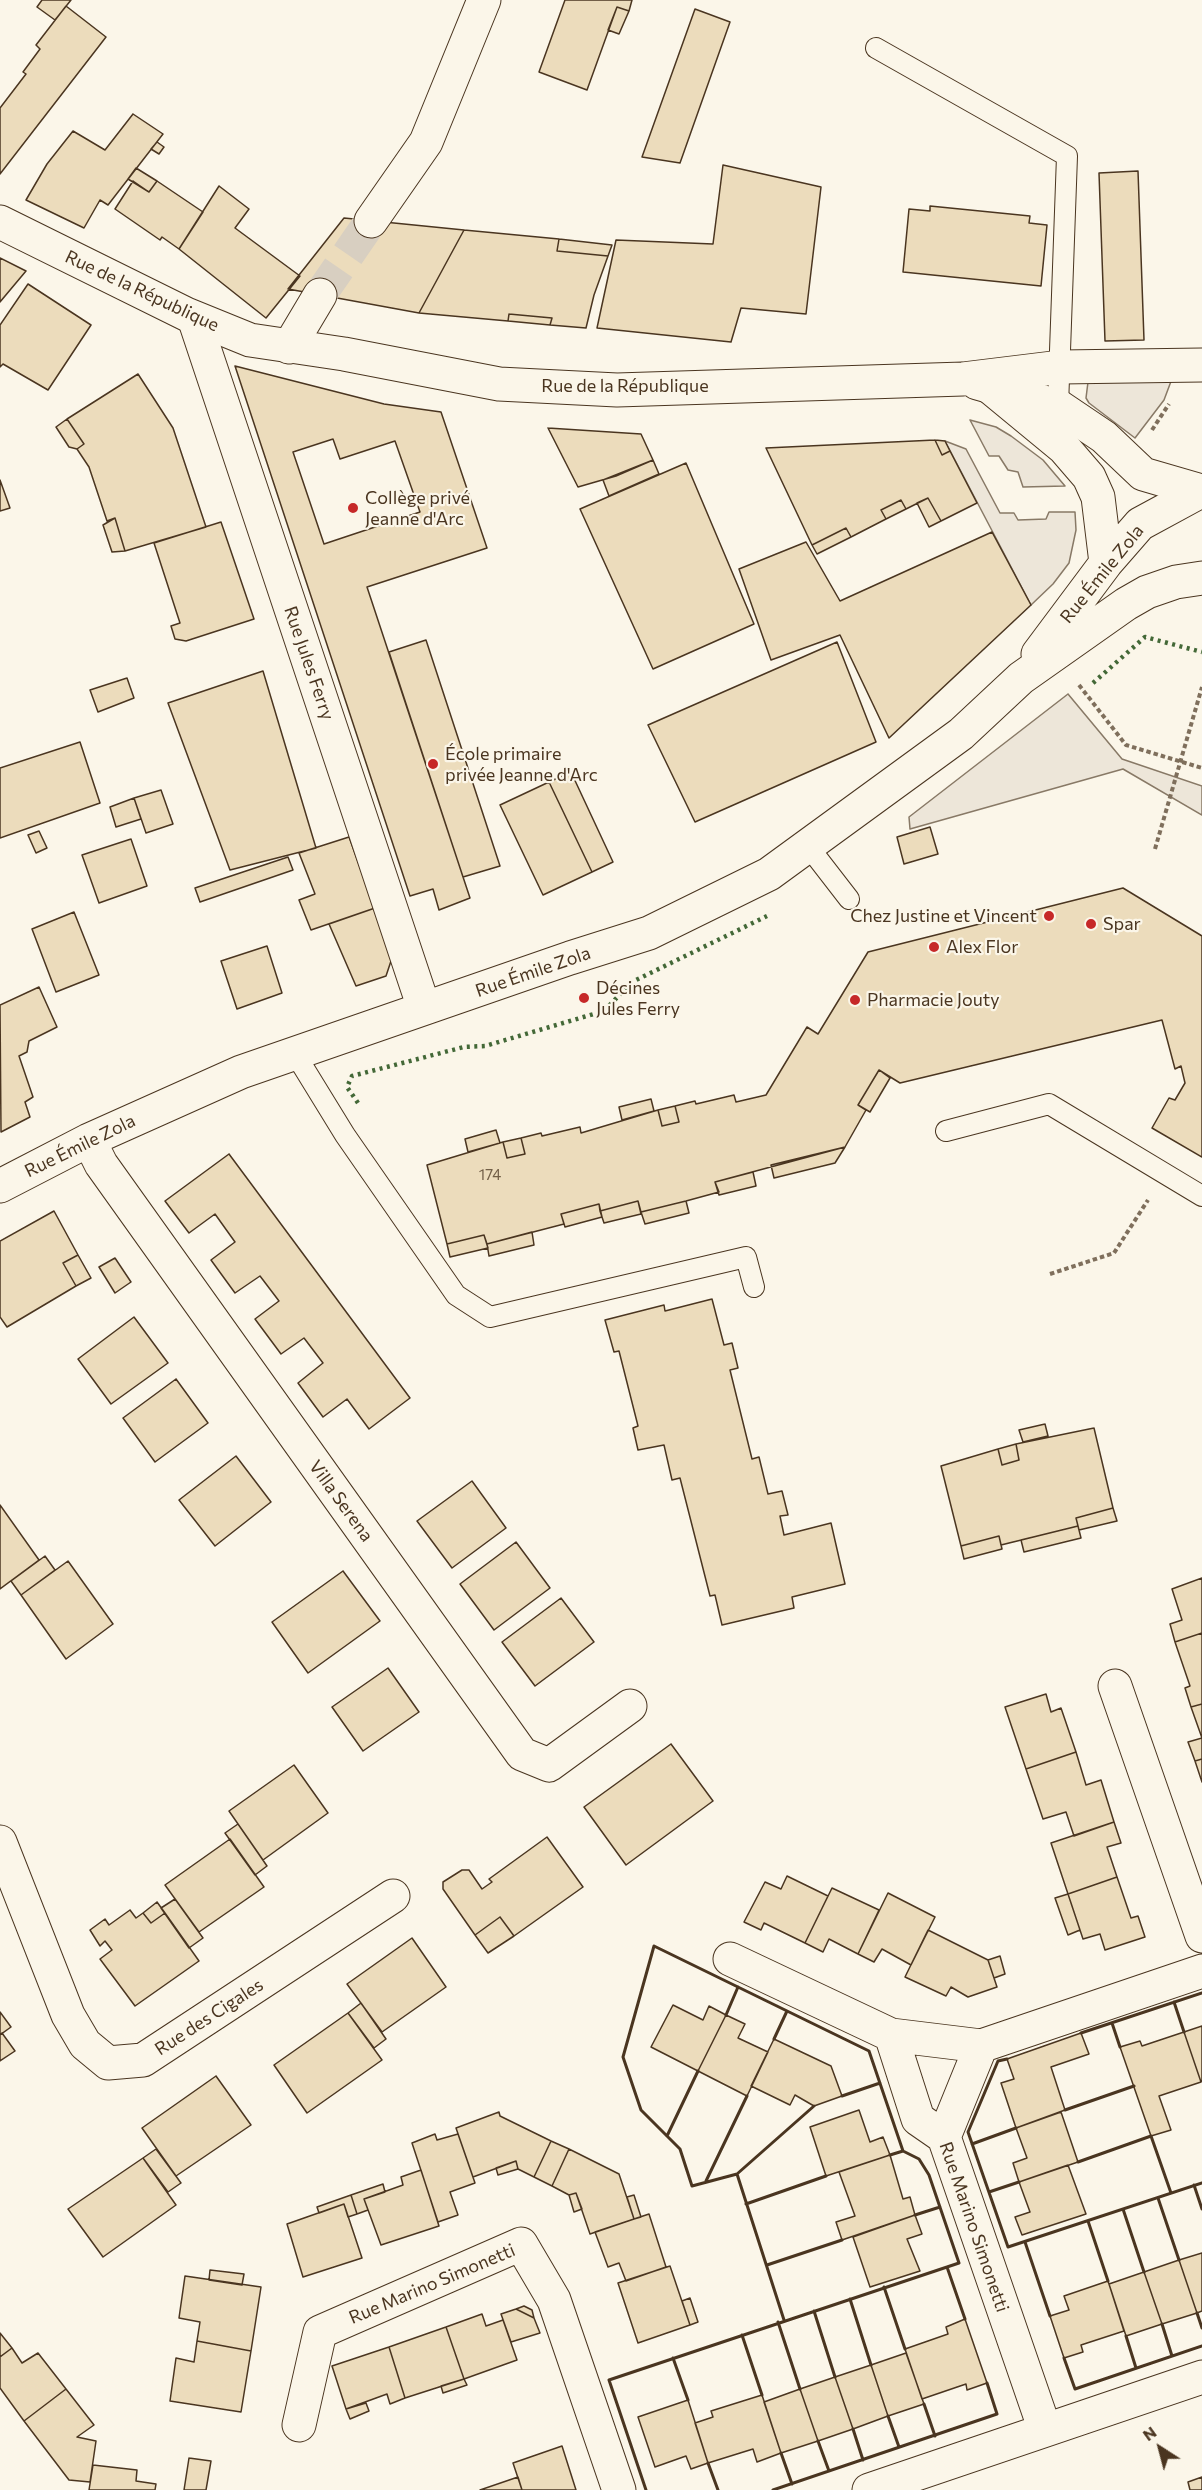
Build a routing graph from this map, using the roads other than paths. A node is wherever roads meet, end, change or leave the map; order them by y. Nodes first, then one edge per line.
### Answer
1 (484, 0) edge
2 (876, 48) dead end
3 (371, 221) tunnel mouth
4 (0, 222) edge
5 (320, 295) tunnel mouth
6 (194, 318) junction
7 (289, 347) junction
8 (1202, 364) edge
9 (1061, 367) junction
10 (977, 383) junction
11 (1058, 406) junction
12 (1202, 491) edge
13 (1106, 562) junction
14 (1202, 578) edge
15 (1020, 678) junction
16 (808, 846) junction
17 (849, 899) dead end
18 (424, 1008) junction
19 (294, 1052) junction
20 (946, 1131) dead end
21 (89, 1140) junction
22 (0, 1186) edge
23 (1202, 1196) edge
24 (754, 1287) dead end
25 (1115, 1686) dead end
26 (630, 1706) dead end
27 (0, 1842) edge
28 (393, 1896) dead end
29 (1202, 1936) edge
30 (730, 1959) dead end
31 (1202, 1971) edge
32 (891, 2036) junction
33 (981, 2046) junction
34 (944, 2137) junction
35 (1202, 2377) edge
36 (299, 2425) dead end
37 (1045, 2430) junction
38 (619, 2490) edge
39 (869, 2490) edge

1 - 3 street
2 - 9 lane
4 - 6 street, Rue de la République
5 - 7 street
6 - 7 street, Rue de la République
6 - 18 street, Rue Jules Ferry
7 - 10 street, Rue de la République
8 - 9 street, Rue de la République
9 - 10 street, Rue de la République
9 - 11 lane
10 - 11 street, Rue de la République
10 - 13 street
11 - 12 street, Rue de la République
12 - 13 street, Rue Émile Zola
13 - 15 street, Rue Émile Zola
14 - 15 street, Rue Émile Zola
15 - 16 street, Rue Émile Zola
16 - 17 lane
16 - 18 street, Rue Émile Zola
18 - 19 street, Rue Émile Zola
19 - 21 street, Rue Émile Zola
19 - 24 lane
20 - 23 lane
21 - 22 street, Rue Émile Zola
21 - 26 street, Villa Serena
25 - 29 street
27 - 28 street, Rue des Cigales
30 - 32 street
31 - 33 street
32 - 33 street
32 - 34 street, Rue Marino Simonetti
33 - 34 street
34 - 37 street, Rue Marino Simonetti
35 - 37 street
36 - 38 street, Rue Marino Simonetti
37 - 39 street

